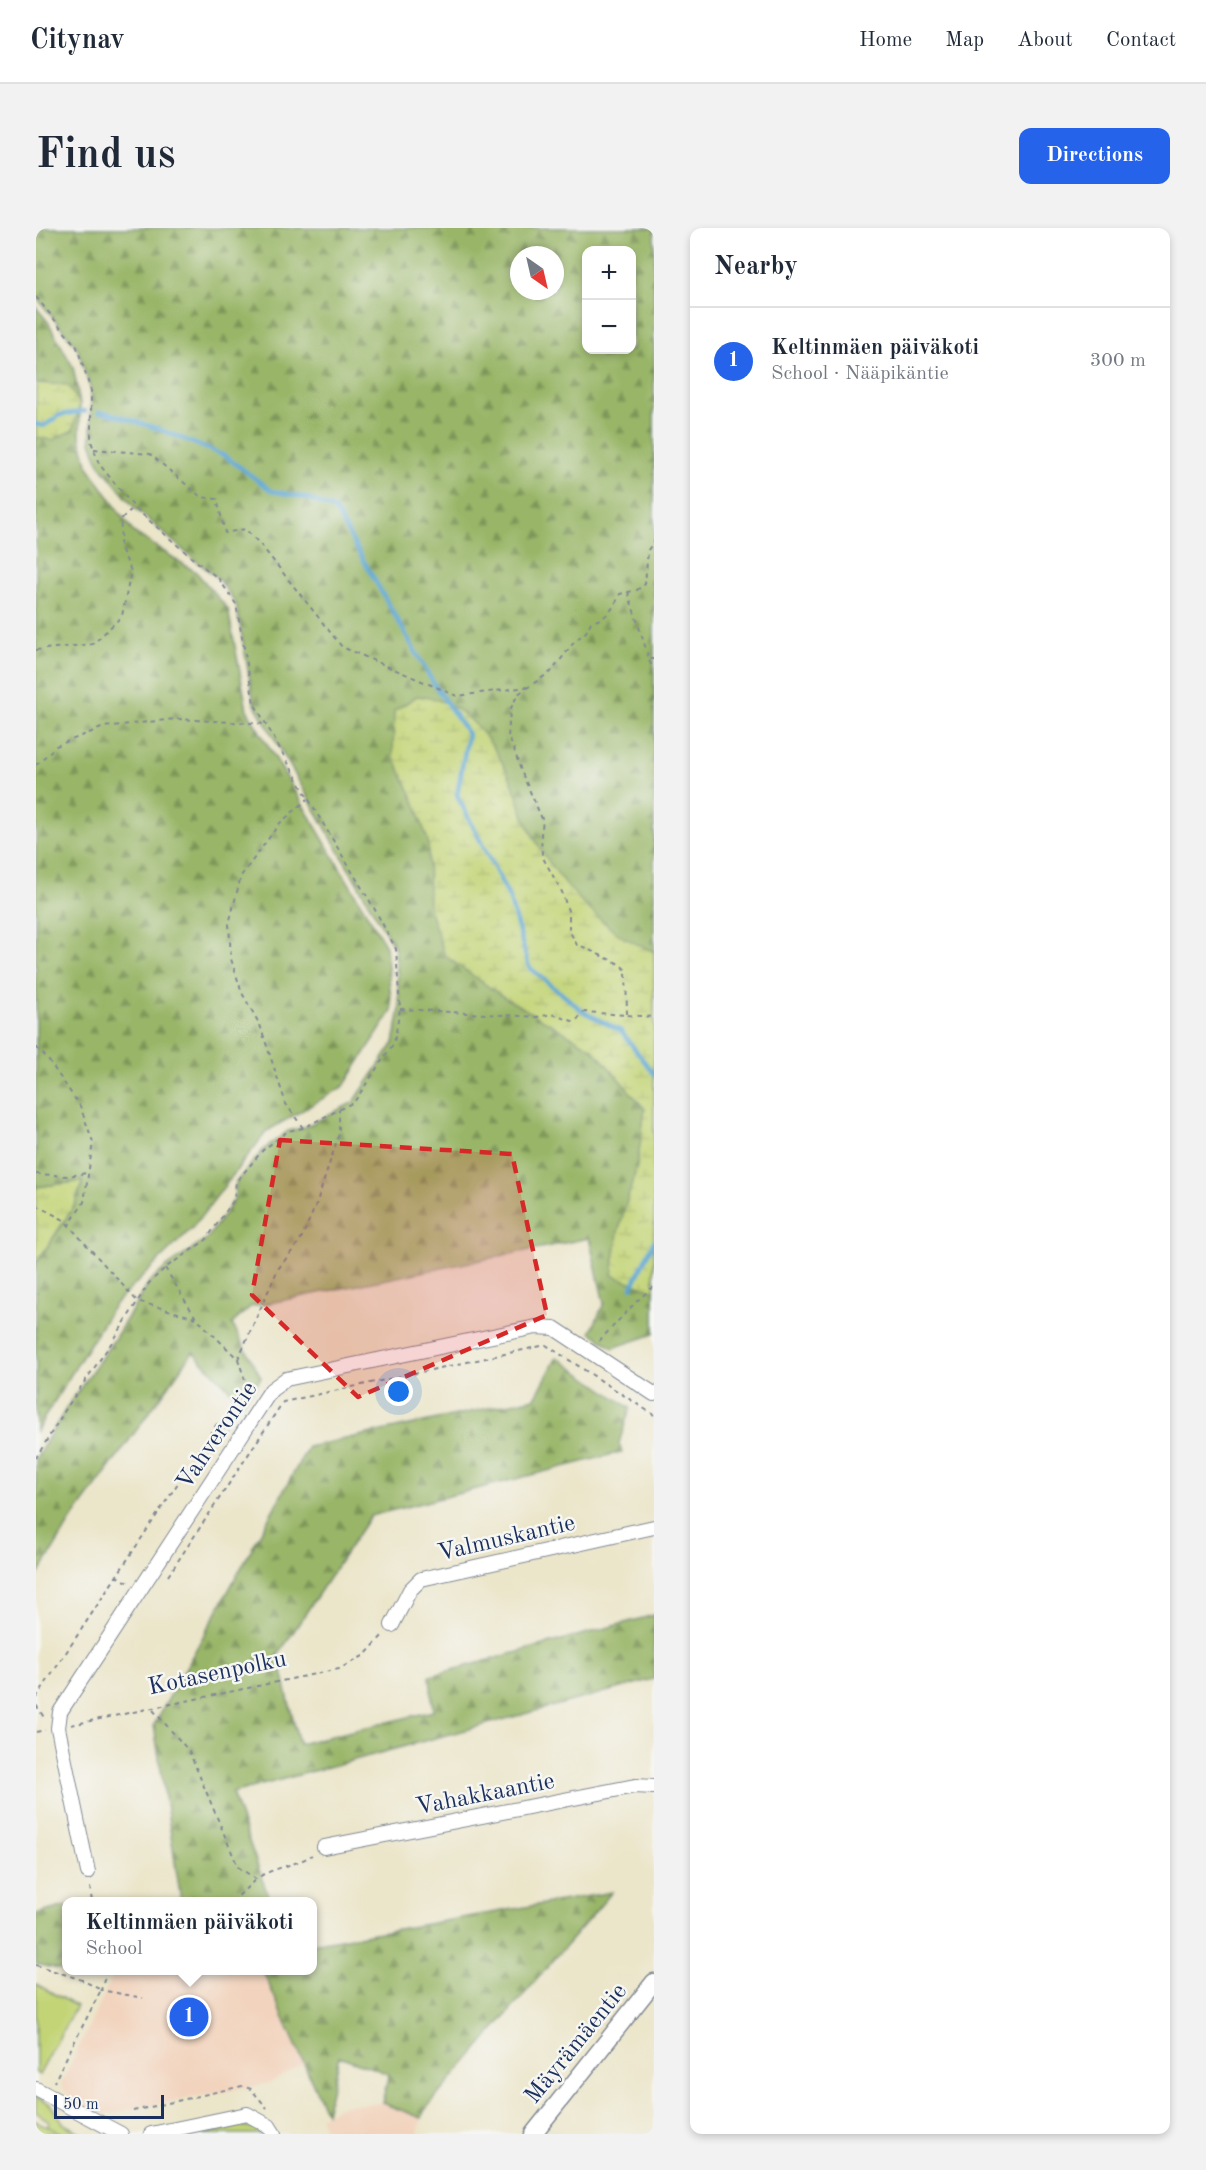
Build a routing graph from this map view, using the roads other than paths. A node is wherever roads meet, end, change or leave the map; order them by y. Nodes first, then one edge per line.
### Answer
1 (654, 1394) edge
2 (654, 1527) edge
3 (392, 1625) road end
4 (654, 1787) edge
5 (324, 1847) road end
6 (88, 1872) dead end
7 (654, 1982) edge
8 (42, 2092) edge
9 (121, 2134) edge
10 (151, 2134) edge
11 (274, 2134) edge
12 (533, 2134) edge

1 - 6 street, Vahverontie
2 - 3 street, Valmuskantie
4 - 5 street, Vahakkaantie
7 - 12 street, Mäyrämäentie
8 - 9 street
10 - 11 street

